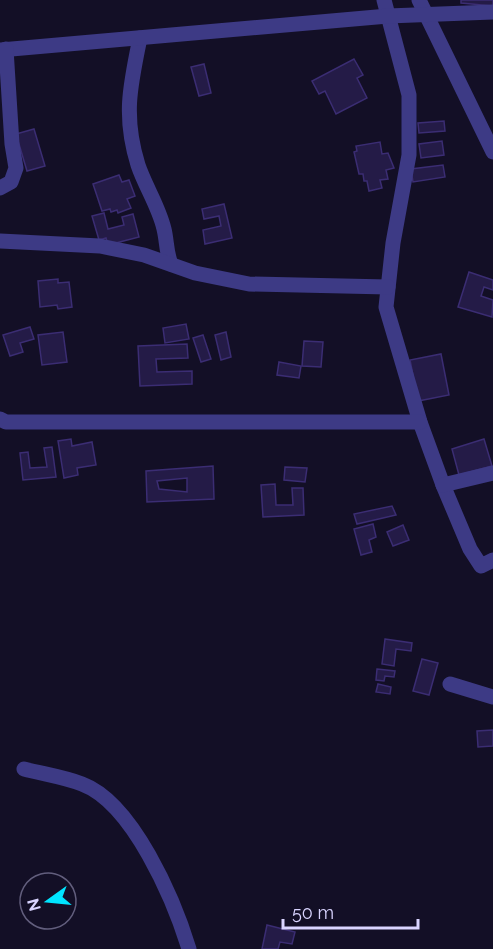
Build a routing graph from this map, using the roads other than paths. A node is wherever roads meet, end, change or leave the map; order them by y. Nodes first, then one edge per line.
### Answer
1 (384, 0) edge
2 (419, 0) edge
3 (493, 12) edge
4 (425, 15) junction
5 (388, 16) junction
6 (140, 38) junction
7 (3, 50) edge
8 (493, 152) edge
9 (0, 188) edge
10 (0, 241) edge
11 (171, 264) junction
12 (388, 286) junction
13 (0, 419) edge
14 (420, 422) junction
15 (493, 473) edge
16 (442, 485) junction
17 (493, 560) edge
18 (450, 684) dead end
19 (493, 697) edge
20 (24, 769) dead end
21 (189, 949) edge

1 - 5 street
2 - 4 street
3 - 4 street
4 - 5 street
4 - 8 street
5 - 6 street
5 - 12 street
6 - 7 street
6 - 11 street
7 - 9 street
10 - 11 street
11 - 12 street
12 - 14 street
13 - 14 street
14 - 16 street
15 - 16 street
16 - 17 street
18 - 19 street
20 - 21 street

